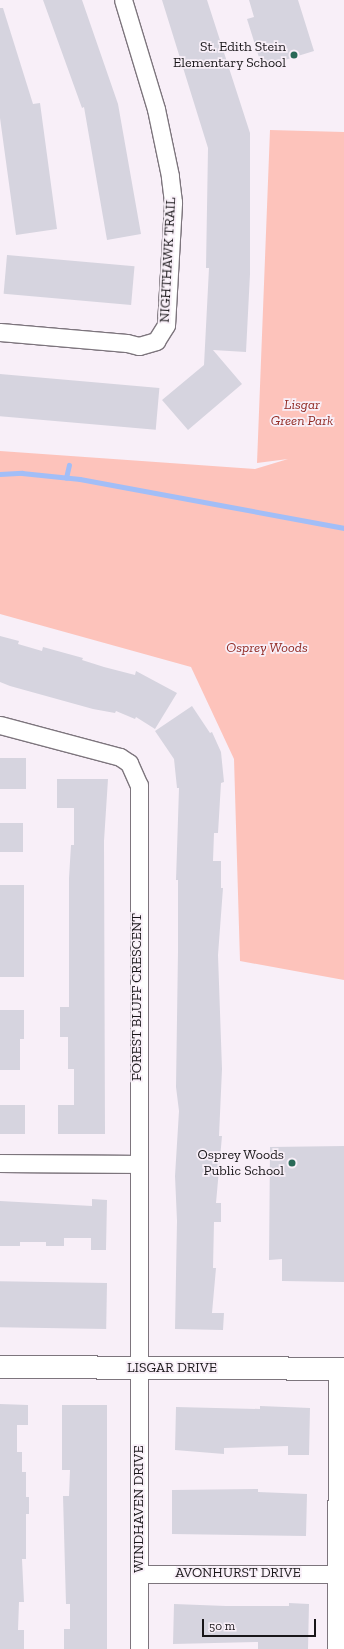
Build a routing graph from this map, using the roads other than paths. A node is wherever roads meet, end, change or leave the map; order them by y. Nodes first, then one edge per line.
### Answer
1 (123, 0) edge
2 (0, 332) edge
3 (0, 725) edge
4 (0, 1163) edge
5 (137, 1164) junction
6 (0, 1368) edge
7 (139, 1368) junction
8 (341, 1369) edge
9 (139, 1574) junction
10 (336, 1574) junction
11 (139, 1649) edge
12 (336, 1649) edge

1 - 2 street, NIGHTHAWK TRAIL
3 - 5 street, FOREST BLUFF CRESCENT
4 - 5 street
5 - 7 street, FOREST BLUFF CRESCENT
6 - 7 street, LISGAR DRIVE
7 - 8 street, LISGAR DRIVE
7 - 9 street, WINDHAVEN DRIVE
8 - 10 street
9 - 10 street, AVONHURST DRIVE
9 - 11 street, WINDHAVEN DRIVE
10 - 12 street

